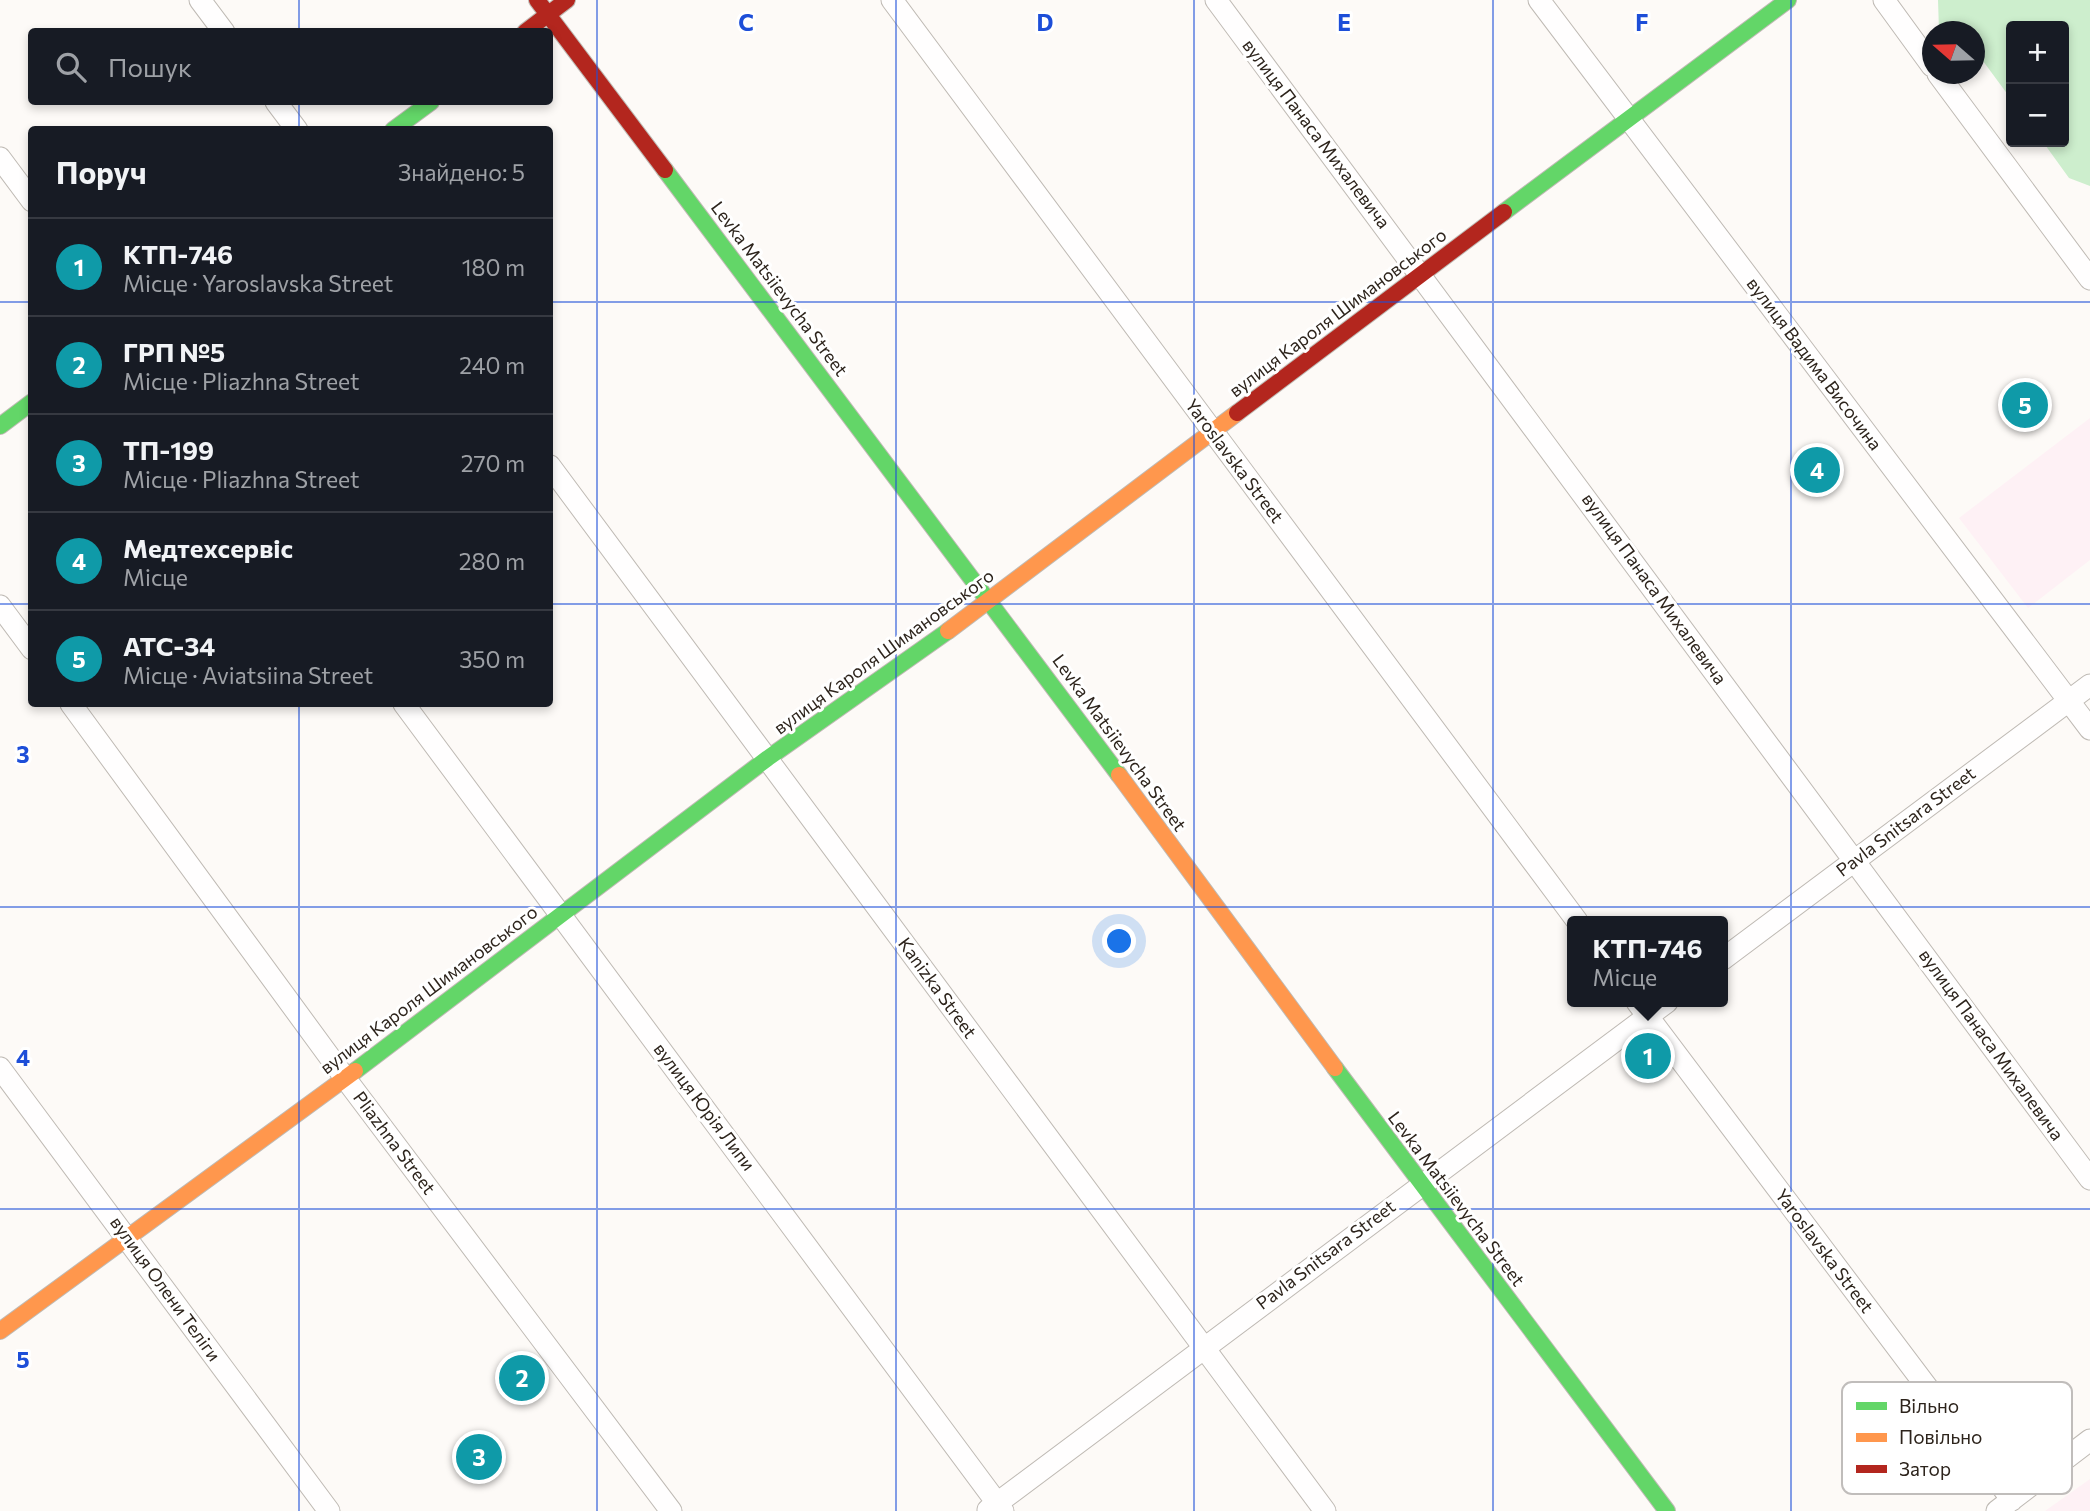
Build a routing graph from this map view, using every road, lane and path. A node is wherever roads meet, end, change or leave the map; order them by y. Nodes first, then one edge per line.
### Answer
1 (200, 0) edge
2 (537, 0) edge
3 (567, 0) edge
4 (892, 0) edge
5 (1216, 0) edge
6 (1539, 0) edge
7 (1788, 0) edge
8 (1884, 0) edge
9 (548, 15) junction
10 (221, 28) edge
11 (530, 28) edge
12 (1922, 51) edge
13 (1945, 84) edge
14 (278, 105) edge
15 (427, 105) edge
16 (1629, 118) junction
17 (294, 126) edge
18 (398, 126) edge
19 (0, 158) edge
20 (28, 196) edge
21 (1420, 274) junction
22 (2090, 279) edge
23 (28, 405) edge
24 (0, 426) edge
25 (1213, 432) junction
26 (553, 470) edge
27 (990, 601) junction
28 (0, 606) edge
29 (28, 644) edge
30 (2090, 685) edge
31 (2068, 701) junction
32 (73, 707) edge
33 (406, 707) edge
34 (2090, 729) edge
35 (768, 758) junction
36 (1854, 860) junction
37 (560, 915) junction
38 (1573, 916) edge
39 (1728, 955) edge
40 (1642, 1009) edge
41 (0, 1068) edge
42 (345, 1078) junction
43 (2090, 1179) edge
44 (1421, 1184) junction
45 (127, 1236) junction
46 (0, 1331) edge
47 (1202, 1350) junction
48 (1914, 1382) edge
49 (2090, 1440) edge
50 (2072, 1454) edge
51 (2020, 1494) edge
52 (2005, 1506) edge
53 (996, 1508) edge
54 (329, 1511) edge
55 (671, 1511) edge
56 (1325, 1511) edge
57 (1667, 1511) edge

1 - 10 street
2 - 9 street, Levka Matsiievycha Street
3 - 9 street
4 - 25 street, Yaroslavska Street
5 - 21 street, вулиця Панаса Михалевича
6 - 16 street, вулиця Вадима Височина
7 - 16 street, вулиця Кароля Шимановського
8 - 12 street
9 - 11 street
9 - 27 street, Levka Matsiievycha Street
13 - 22 street
14 - 17 street
15 - 18 street
16 - 21 street, вулиця Кароля Шимановського
16 - 31 street, вулиця Вадима Височина
19 - 20 street
21 - 25 street, вулиця Кароля Шимановського
21 - 36 street, вулиця Панаса Михалевича
23 - 24 street
25 - 27 street, вулиця Кароля Шимановського
25 - 38 street, Yaroslavska Street
26 - 35 street, Kanizka Street
27 - 35 street, вулиця Кароля Шимановського
27 - 44 street, Levka Matsiievycha Street
28 - 29 street
30 - 31 street, Pavla Snitsara Street
31 - 34 street, вулиця Вадима Височина
31 - 36 street, Pavla Snitsara Street
32 - 42 street, Pliazhna Street
33 - 37 street, вулиця Юрія Липи
35 - 37 street, вулиця Кароля Шимановського
35 - 47 street, Kanizka Street
36 - 39 street, Pavla Snitsara Street
36 - 43 street, вулиця Панаса Михалевича
37 - 42 street, вулиця Кароля Шимановського
37 - 53 street, вулиця Юрія Липи
40 - 44 street, Pavla Snitsara Street
40 - 48 street, Yaroslavska Street
41 - 45 street, вулиця Олени Теліги
42 - 45 street, вулиця Кароля Шимановського
42 - 55 street, Pliazhna Street
44 - 47 street, Pavla Snitsara Street
44 - 57 street, Levka Matsiievycha Street
45 - 46 street, вулиця Кароля Шимановського
45 - 54 street, вулиця Олени Теліги
47 - 53 street, Pavla Snitsara Street
47 - 56 street, Kanizka Street
49 - 50 street
51 - 52 street

